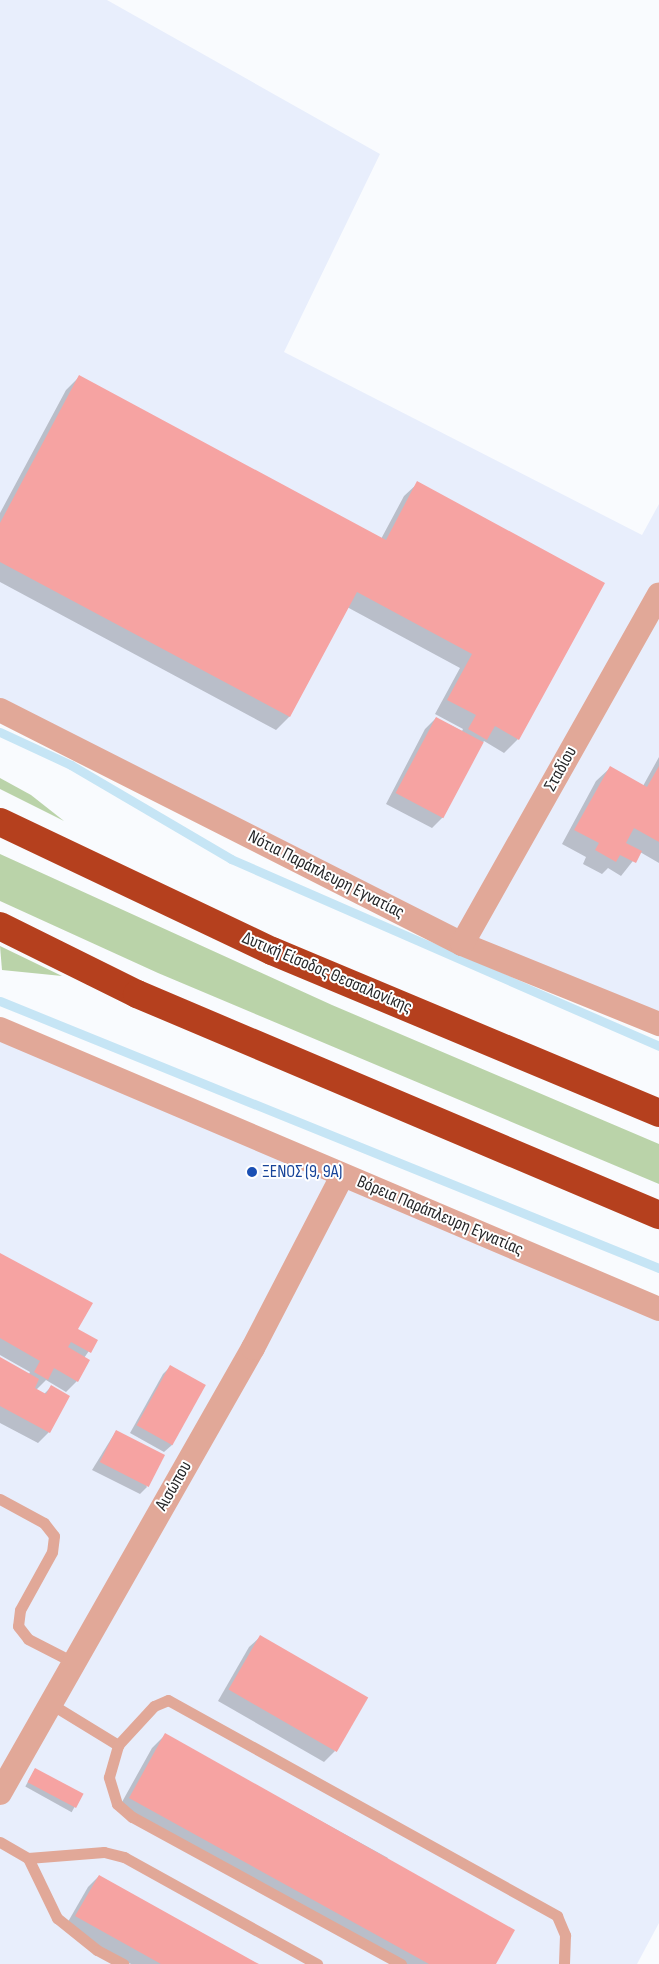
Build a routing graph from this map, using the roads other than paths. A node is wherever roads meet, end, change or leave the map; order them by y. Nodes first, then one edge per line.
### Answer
1 (659, 595) edge
2 (0, 710) edge
3 (0, 822) edge
4 (0, 926) edge
5 (462, 944) junction
6 (659, 1024) edge
7 (0, 1029) edge
8 (659, 1114) edge
9 (342, 1176) junction
10 (659, 1215) edge
11 (659, 1309) edge
12 (0, 1499) edge
13 (73, 1662) junction
14 (51, 1704) junction
15 (118, 1745) junction
16 (0, 1793) edge
17 (0, 1842) edge
18 (28, 1858) junction
19 (123, 1964) edge
20 (317, 1964) edge
21 (401, 1964) edge
22 (564, 1964) edge

1 - 5 street, Σταδίου
2 - 5 street, Νότια Παράπλευρη Εγνατίας
3 - 8 highway, Δυτική Είσοδος Θεσσαλονίκης
4 - 10 highway
5 - 6 street, Νότια Παράπλευρη Εγνατίας
7 - 9 street, Βόρεια Παράπλευρη Εγνατίας
9 - 11 street, Βόρεια Παράπλευρη Εγνατίας
9 - 13 street, Αισώπου
12 - 13 lane
13 - 14 street, Αισώπου
14 - 15 lane
14 - 16 street, Αισώπου
15 - 21 lane
15 - 22 lane
17 - 18 lane
18 - 19 lane
18 - 20 lane

